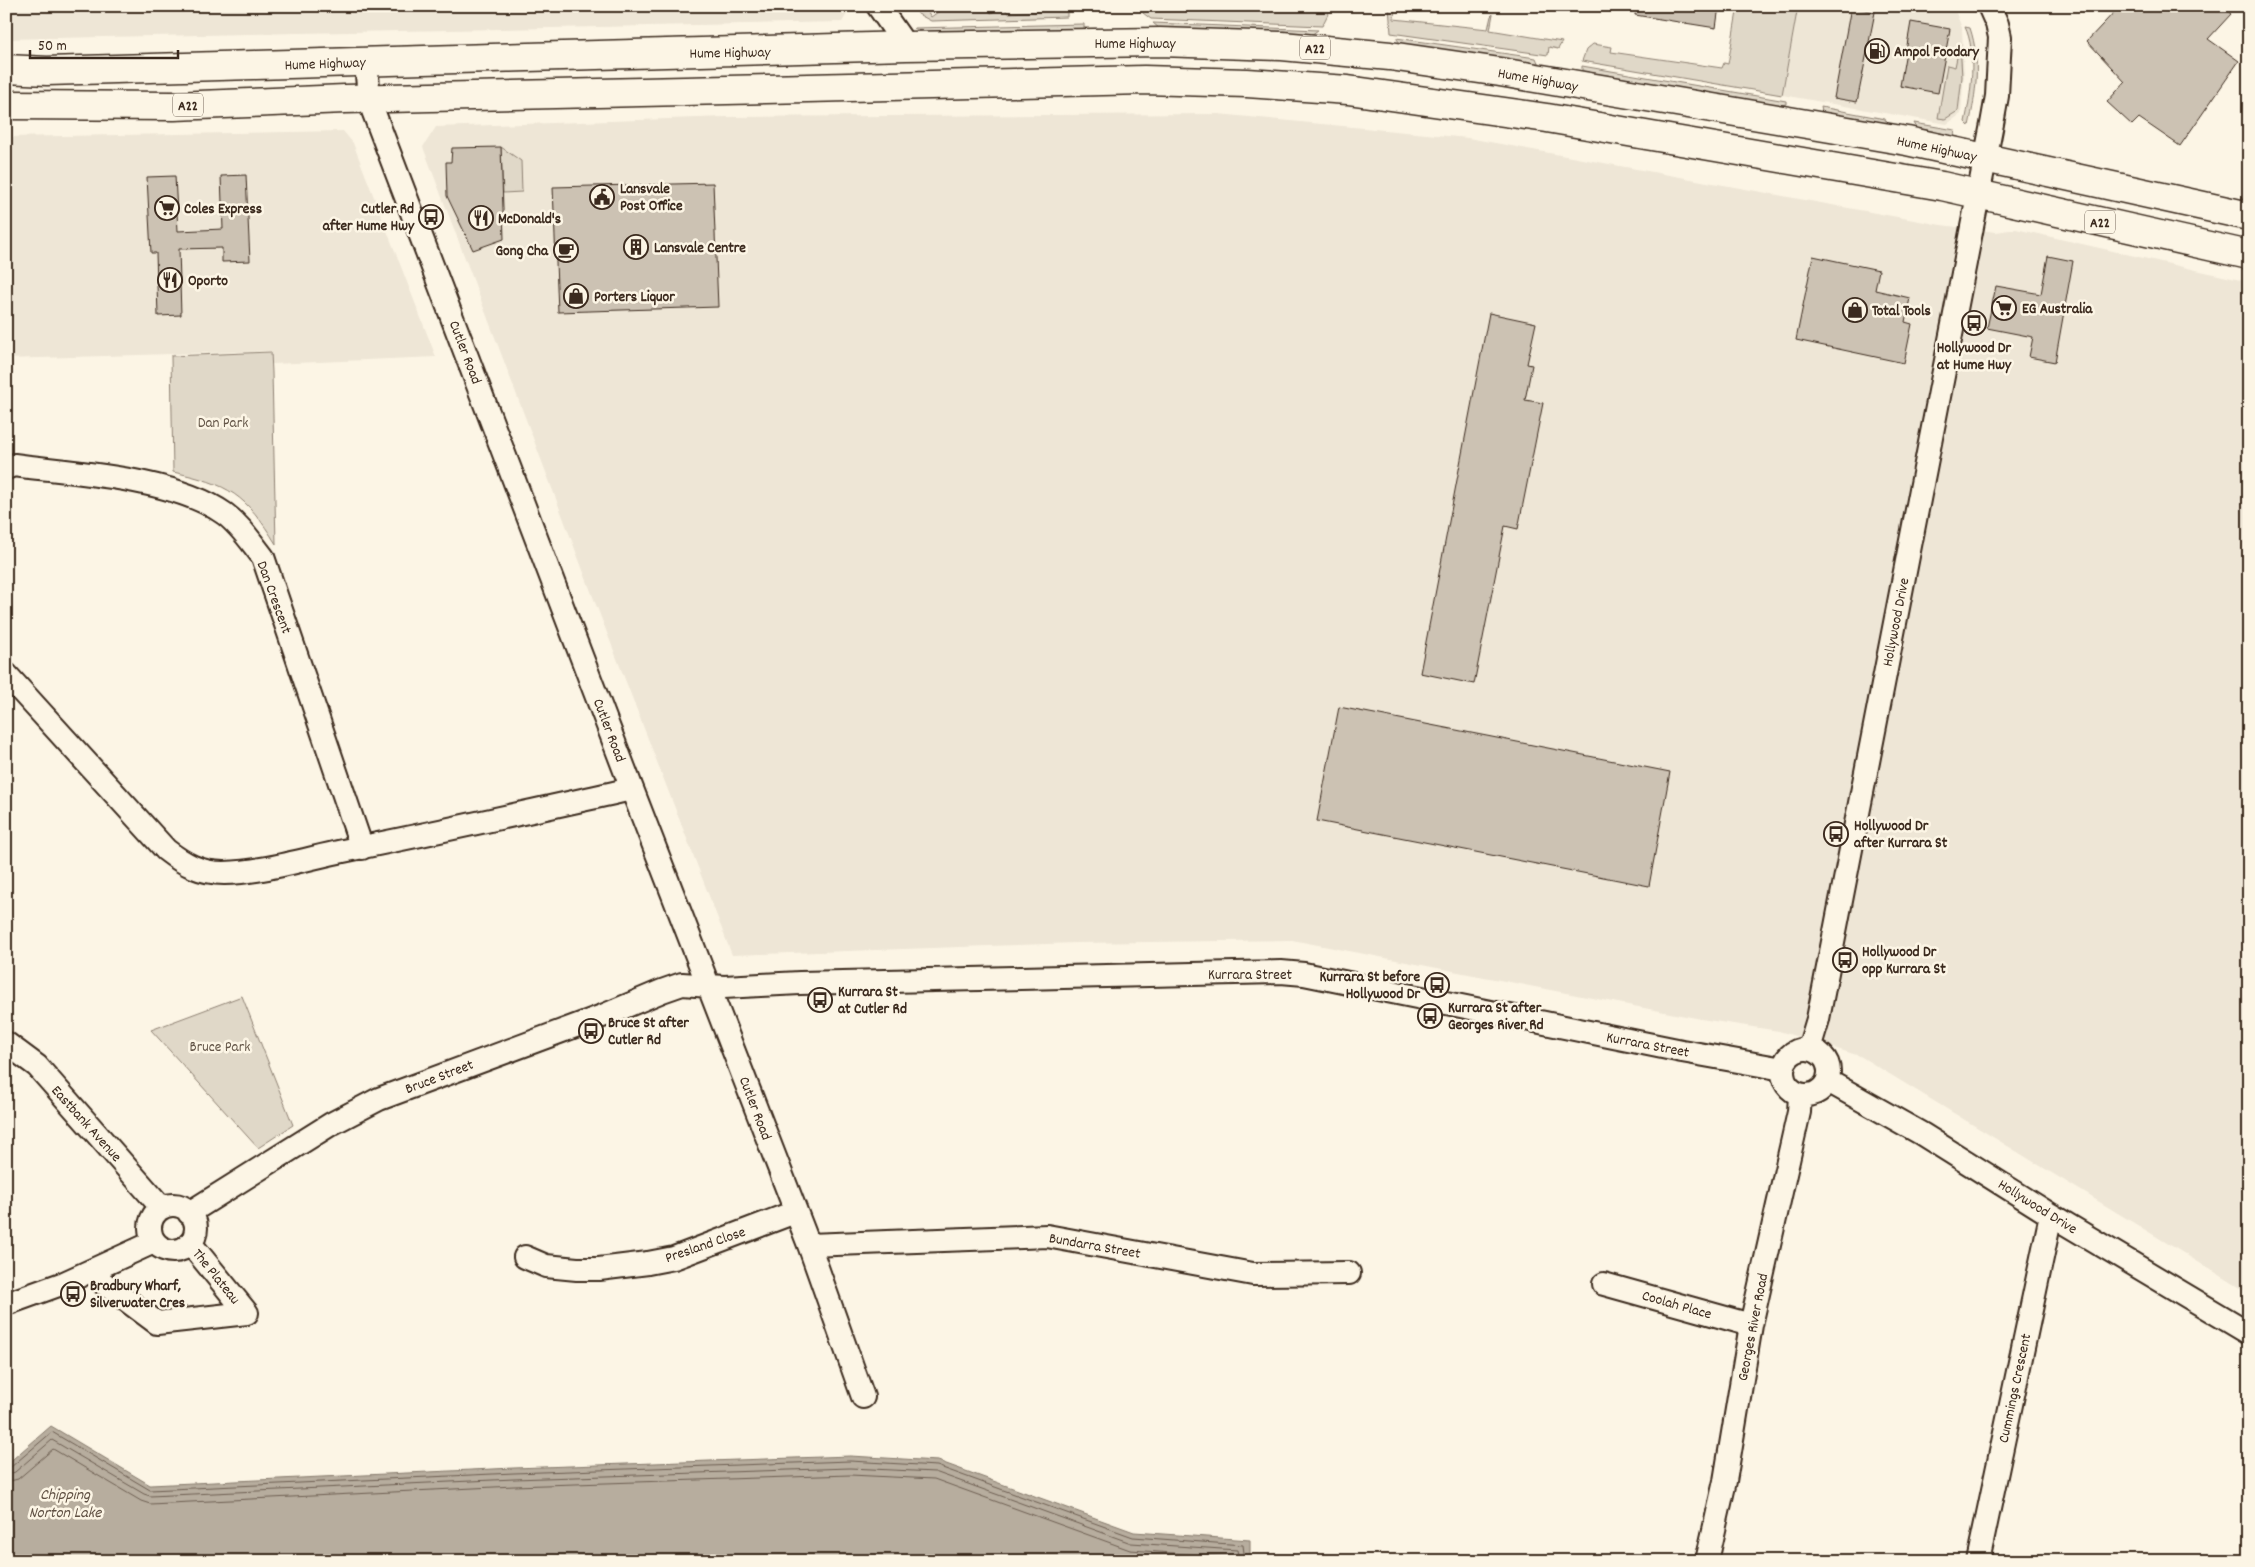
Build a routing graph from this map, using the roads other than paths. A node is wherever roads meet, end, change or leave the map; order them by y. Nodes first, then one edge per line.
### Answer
1 (878, 6) edge
2 (1988, 6) edge
3 (906, 46) junction
4 (366, 62) junction
5 (6, 69) edge
6 (369, 100) junction
7 (6, 105) edge
8 (1986, 158) junction
9 (1979, 194) junction
10 (2249, 216) edge
11 (2249, 255) edge
12 (6, 468) edge
13 (6, 674) edge
14 (632, 789) junction
15 (362, 848) junction
16 (708, 984) junction
17 (6, 1042) edge
18 (1809, 1049) junction
19 (1783, 1069) junction
20 (1828, 1081) junction
21 (1800, 1095) junction
22 (162, 1208) junction
23 (795, 1212) junction
24 (189, 1213) junction
25 (2051, 1215) junction
26 (154, 1242) junction
27 (190, 1243) junction
28 (809, 1245) junction
29 (525, 1257) dead end
30 (94, 1270) junction
31 (1349, 1273) dead end
32 (1604, 1284) dead end
33 (6, 1304) edge
34 (1751, 1325) junction
35 (2249, 1332) edge
36 (863, 1397) dead end
37 (1707, 1561) edge
38 (1978, 1561) edge

1 - 3 street
2 - 8 street, Hollywood Drive
3 - 4 highway, Hume Highway / A22
3 - 8 highway, Hume Highway / A22
4 - 5 highway, Hume Highway / A22
4 - 6 street, Cutler Road
6 - 7 highway, A22
6 - 9 highway, A22
6 - 14 street, Cutler Road
8 - 9 street, Hollywood Drive
8 - 10 highway, Hume Highway / A22
9 - 11 highway, A22
9 - 18 street, Hollywood Drive
12 - 15 street, Dan Crescent
13 - 15 street
14 - 15 street
14 - 16 street, Cutler Road
16 - 19 street, Kurrara Street
16 - 23 street, Cutler Road
16 - 24 street, Bruce Street
17 - 22 street, Eastbank Avenue
18 - 19 street
18 - 20 street
19 - 21 street
20 - 21 street
20 - 25 street, Hollywood Drive
21 - 34 street, Georges River Road
22 - 24 street
22 - 26 street
23 - 28 street, Cutler Road
23 - 29 street, Presland Close
24 - 27 street
25 - 35 street, Hollywood Drive
25 - 38 street, Cummings Crescent
26 - 27 street
26 - 30 street
27 - 30 street, The Plateau
28 - 31 street, Bundarra Street
28 - 36 street, Cutler Road
30 - 33 street
32 - 34 street, Coolah Place
34 - 37 street, Georges River Road

